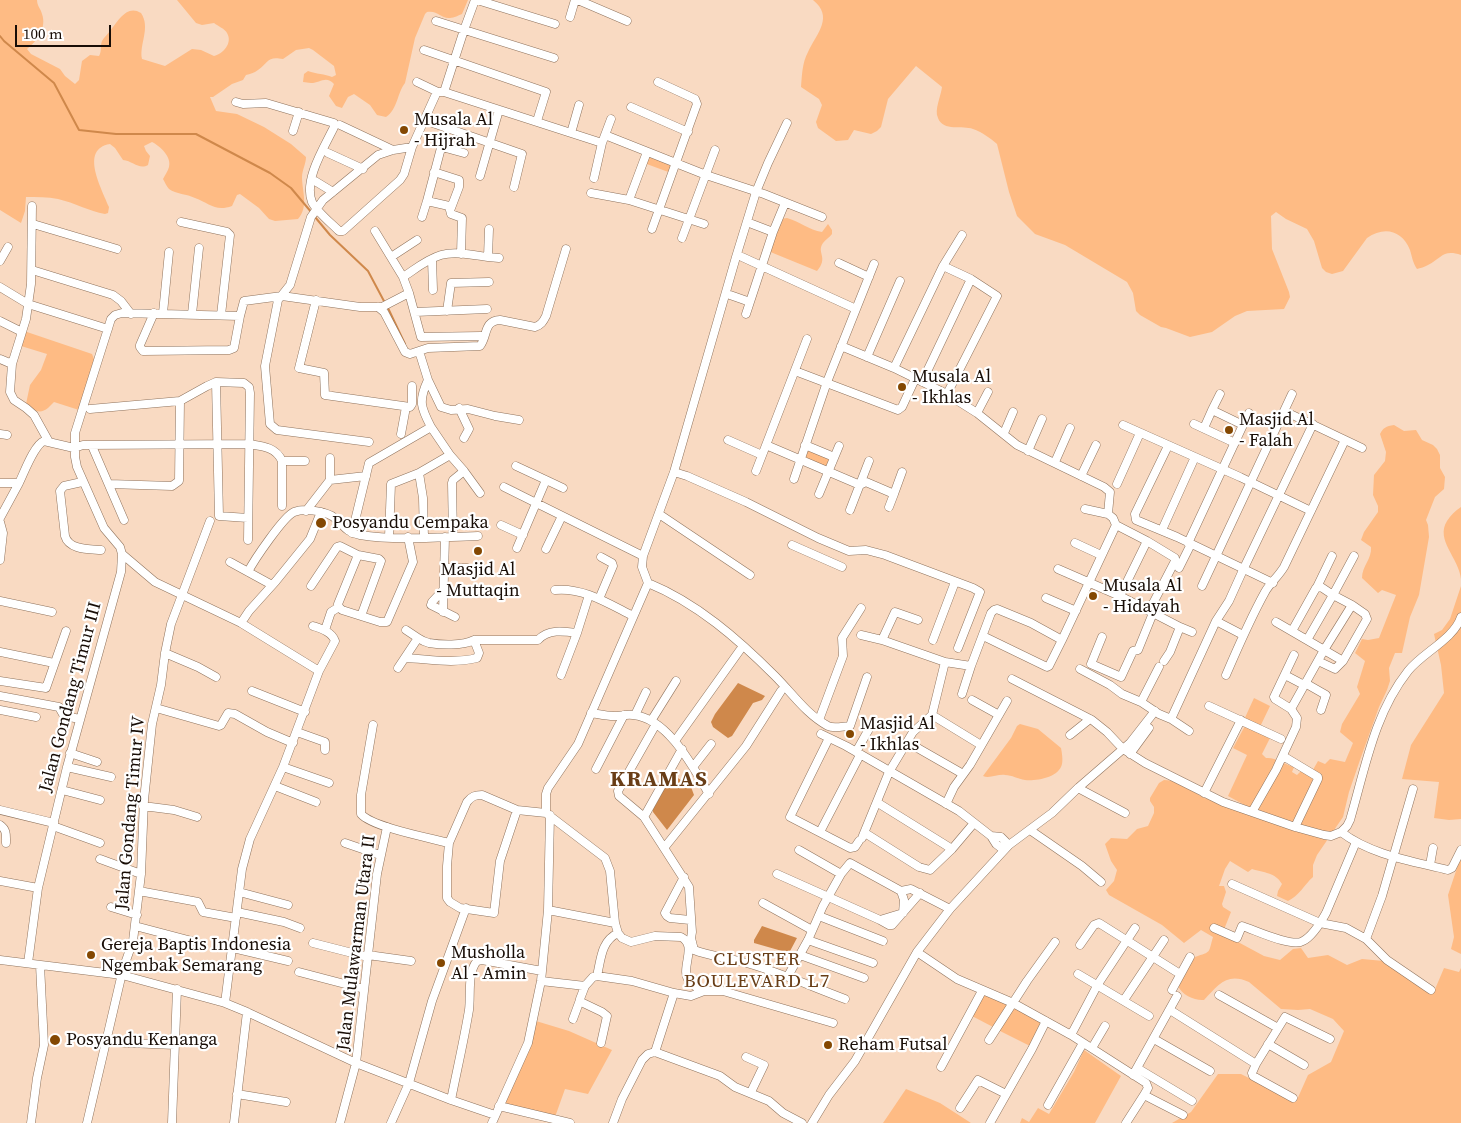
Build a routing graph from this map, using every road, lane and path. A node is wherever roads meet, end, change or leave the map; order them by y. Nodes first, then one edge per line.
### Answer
1 (476, 0) edge
2 (577, 0) edge
3 (570, 17) dead end
4 (436, 20) dead end
5 (628, 21) dead end
6 (555, 24) dead end
7 (464, 30) junction
8 (424, 50) dead end
9 (554, 58) dead end
10 (454, 61) junction
11 (417, 82) dead end
12 (658, 82) dead end
13 (441, 92) junction
14 (236, 102) dead end
15 (578, 105) dead end
16 (631, 107) dead end
17 (500, 110) junction
18 (299, 112) junction
19 (610, 119) dead end
20 (424, 120) junction
21 (537, 121) junction
22 (788, 123) dead end
23 (340, 125) dead end
24 (293, 131) dead end
25 (688, 132) junction
26 (571, 133) junction
27 (603, 139) junction
28 (489, 143) junction
29 (412, 146) junction
30 (393, 150) junction
31 (715, 150) dead end
32 (464, 152) dead end
33 (648, 152) junction
34 (328, 153) dead end
35 (676, 163) junction
36 (362, 169) junction
37 (434, 172) junction
38 (706, 175) junction
39 (480, 176) dead end
40 (594, 178) dead end
41 (315, 181) dead end
42 (514, 187) dead end
43 (333, 192) junction
44 (756, 192) junction
45 (591, 193) dead end
46 (629, 200) junction
47 (427, 201) junction
48 (785, 203) junction
49 (32, 206) dead end
50 (451, 208) junction
51 (659, 210) junction
52 (314, 212) junction
53 (422, 217) dead end
54 (822, 217) dead end
55 (689, 219) junction
56 (181, 222) dead end
57 (33, 224) junction
58 (704, 224) dead end
59 (752, 224) dead end
60 (652, 229) dead end
61 (376, 230) dead end
62 (489, 230) dead end
63 (773, 232) junction
64 (962, 235) dead end
65 (682, 238) dead end
66 (416, 240) dead end
67 (8, 247) dead end
68 (117, 248) dead end
69 (199, 248) dead end
70 (566, 249) dead end
71 (169, 252) dead end
72 (461, 254) junction
73 (486, 256) junction
74 (391, 257) junction
75 (742, 257) dead end
76 (499, 258) dead end
77 (432, 259) junction
78 (0, 261) edge
79 (839, 263) dead end
80 (874, 264) dead end
81 (762, 265) junction
82 (943, 266) junction
83 (32, 270) junction
84 (403, 277) junction
85 (869, 277) junction
86 (971, 279) junction
87 (900, 281) dead end
88 (489, 282) dead end
89 (0, 287) edge
90 (433, 290) dead end
91 (409, 293) junction
92 (730, 295) dead end
93 (282, 296) junction
94 (316, 300) junction
95 (750, 302) junction
96 (28, 304) junction
97 (380, 307) junction
98 (487, 309) dead end
99 (856, 309) junction
100 (447, 311) junction
101 (414, 312) junction
102 (154, 313) junction
103 (164, 313) junction
104 (131, 314) junction
105 (192, 314) junction
106 (746, 314) dead end
107 (221, 315) junction
108 (240, 316) junction
109 (0, 321) edge
110 (108, 329) junction
111 (22, 332) junction
112 (481, 336) dead end
113 (807, 339) dead end
114 (841, 346) junction
115 (419, 350) junction
116 (867, 357) junction
117 (0, 359) edge
118 (12, 364) junction
119 (894, 368) junction
120 (795, 371) junction
121 (428, 380) junction
122 (919, 381) junction
123 (216, 382) junction
124 (827, 382) junction
125 (412, 386) dead end
126 (988, 392) dead end
127 (947, 394) junction
128 (1220, 394) dead end
129 (1292, 394) dead end
130 (180, 401) junction
131 (406, 407) junction
132 (459, 408) junction
133 (90, 409) dead end
134 (1212, 410) junction
135 (1284, 411) junction
136 (1014, 412) dead end
137 (977, 413) junction
138 (1249, 413) dead end
139 (1042, 419) dead end
140 (519, 420) dead end
141 (1194, 424) dead end
142 (1313, 424) junction
143 (1123, 425) dead end
144 (1243, 425) junction
145 (431, 427) junction
146 (1070, 428) dead end
147 (1204, 428) junction
148 (1140, 433) junction
149 (401, 434) dead end
150 (1004, 434) junction
151 (464, 438) dead end
152 (728, 440) dead end
153 (1345, 440) junction
154 (49, 442) junction
155 (369, 442) dead end
156 (181, 443) junction
157 (218, 443) junction
158 (1235, 443) junction
159 (249, 444) junction
160 (766, 445) junction
161 (805, 445) junction
162 (1096, 445) dead end
163 (92, 446) junction
164 (838, 446) dead end
165 (1168, 446) junction
166 (74, 448) junction
167 (1362, 448) dead end
168 (1028, 451) junction
169 (450, 455) junction
170 (762, 455) junction
171 (834, 456) junction
172 (1195, 457) junction
173 (330, 458) dead end
174 (800, 460) junction
175 (282, 461) junction
176 (305, 461) dead end
177 (869, 461) dead end
178 (1055, 462) junction
179 (516, 466) dead end
180 (1223, 470) junction
181 (464, 471) junction
182 (756, 471) dead end
183 (419, 472) junction
184 (674, 472) junction
185 (828, 472) junction
186 (902, 472) dead end
187 (366, 476) junction
188 (1081, 476) junction
189 (794, 479) dead end
190 (330, 480) junction
191 (546, 480) junction
192 (82, 482) junction
193 (1251, 482) junction
194 (0, 483) edge
195 (19, 483) junction
196 (109, 484) junction
197 (1117, 484) dead end
198 (860, 485) junction
199 (504, 487) dead end
200 (563, 488) dead end
201 (480, 492) dead end
202 (819, 494) dead end
203 (894, 494) junction
204 (1279, 496) junction
205 (536, 503) junction
206 (282, 506) dead end
207 (889, 507) dead end
208 (1085, 509) dead end
209 (850, 510) dead end
210 (306, 511) junction
211 (1311, 511) junction
212 (321, 512) junction
213 (659, 514) junction
214 (1108, 514) junction
215 (562, 516) junction
216 (248, 518) junction
217 (0, 520) edge
218 (124, 520) dead end
219 (210, 521) dead end
220 (502, 525) dead end
221 (1116, 525) junction
222 (1162, 530) junction
223 (352, 533) junction
224 (523, 535) junction
225 (478, 536) dead end
226 (389, 537) junction
227 (408, 537) junction
228 (424, 537) junction
229 (449, 537) junction
230 (248, 540) dead end
231 (1147, 541) junction
232 (826, 542) junction
233 (1075, 542) dead end
234 (2, 543) edge
235 (1190, 543) junction
236 (792, 545) dead end
237 (517, 548) dead end
238 (546, 549) dead end
239 (101, 550) dead end
240 (122, 554) junction
241 (358, 555) junction
242 (1101, 555) junction
243 (643, 556) junction
244 (818, 556) junction
245 (1216, 556) junction
246 (1332, 556) dead end
247 (1354, 556) dead end
248 (601, 557) dead end
249 (0, 560) edge
250 (230, 562) dead end
251 (842, 567) dead end
252 (445, 568) junction
253 (467, 568) dead end
254 (1179, 568) dead end
255 (1058, 569) dead end
256 (1243, 570) junction
257 (248, 572) junction
258 (750, 575) dead end
259 (955, 582) junction
260 (1089, 582) junction
261 (648, 583) junction
262 (1273, 583) junction
263 (272, 586) junction
264 (311, 586) dead end
265 (1202, 586) dead end
266 (1317, 587) junction
267 (445, 588) junction
268 (556, 590) dead end
269 (589, 595) junction
270 (1333, 595) junction
271 (182, 596) junction
272 (1120, 596) junction
273 (1046, 598) dead end
274 (599, 599) junction
275 (0, 601) edge
276 (1352, 605) junction
277 (338, 607) junction
278 (861, 608) dead end
279 (1076, 611) junction
280 (52, 612) dead end
281 (443, 612) junction
282 (1151, 612) junction
283 (361, 616) junction
284 (633, 616) junction
285 (455, 617) dead end
286 (1461, 617) edge
287 (918, 620) dead end
288 (1216, 621) junction
289 (1276, 622) dead end
290 (241, 623) junction
291 (314, 626) dead end
292 (1180, 627) junction
293 (325, 630) junction
294 (406, 630) dead end
295 (66, 631) dead end
296 (1292, 631) junction
297 (1192, 632) dead end
298 (577, 633) junction
299 (861, 635) dead end
300 (1243, 635) junction
301 (982, 636) junction
302 (1102, 637) dead end
303 (418, 638) junction
304 (474, 640) junction
305 (882, 640) junction
306 (933, 640) dead end
307 (1062, 640) junction
308 (1307, 640) junction
309 (958, 648) dead end
310 (740, 650) dead end
311 (1324, 650) junction
312 (0, 652) edge
313 (164, 653) junction
314 (1294, 655) dead end
315 (405, 658) junction
316 (1318, 661) junction
317 (1343, 661) junction
318 (945, 662) junction
319 (54, 663) junction
320 (971, 666) junction
321 (398, 668) dead end
322 (1080, 669) dead end
323 (319, 671) junction
324 (561, 675) dead end
325 (1226, 675) dead end
326 (1285, 675) junction
327 (216, 677) dead end
328 (867, 677) dead end
329 (1012, 679) dead end
330 (0, 681) edge
331 (676, 681) dead end
332 (1305, 684) junction
333 (252, 691) dead end
334 (781, 691) dead end
335 (646, 692) dead end
336 (962, 694) dead end
337 (0, 696) edge
338 (972, 700) dead end
339 (1007, 701) dead end
340 (1141, 702) junction
341 (1209, 706) dead end
342 (156, 708) junction
343 (1291, 709) junction
344 (0, 710) edge
345 (1321, 710) dead end
346 (592, 711) junction
347 (304, 712) junction
348 (1157, 712) junction
349 (624, 715) junction
350 (635, 715) junction
351 (932, 715) junction
352 (999, 715) junction
353 (36, 717) dead end
354 (80, 719) junction
355 (1090, 719) junction
356 (1171, 719) junction
357 (819, 720) junction
358 (1241, 720) junction
359 (653, 723) junction
360 (373, 725) dead end
361 (869, 729) dead end
362 (1189, 731) dead end
363 (297, 732) junction
364 (820, 734) dead end
365 (1070, 735) dead end
366 (830, 738) junction
367 (1281, 739) dead end
368 (675, 741) junction
369 (907, 742) junction
370 (293, 743) junction
371 (711, 744) dead end
372 (981, 745) junction
373 (1123, 749) junction
374 (325, 750) dead end
375 (682, 750) junction
376 (70, 754) junction
377 (858, 754) junction
378 (1130, 754) junction
379 (1283, 756) junction
380 (96, 762) dead end
381 (67, 767) junction
382 (284, 767) junction
383 (694, 767) junction
384 (596, 769) dead end
385 (890, 772) junction
386 (963, 774) junction
387 (111, 777) dead end
388 (329, 783) dead end
389 (275, 786) junction
390 (1078, 788) junction
391 (1413, 789) dead end
392 (62, 790) junction
393 (1204, 793) junction
394 (709, 794) junction
395 (100, 800) dead end
396 (316, 802) dead end
397 (878, 803) junction
398 (946, 804) junction
399 (143, 806) junction
400 (0, 810) edge
401 (517, 810) junction
402 (1252, 812) junction
403 (1125, 813) dead end
404 (548, 814) junction
405 (197, 817) dead end
406 (644, 817) junction
407 (974, 823) junction
408 (54, 824) junction
409 (0, 825) edge
410 (387, 826) junction
411 (1295, 827) junction
412 (1030, 830) junction
413 (820, 832) junction
414 (1341, 832) junction
415 (862, 837) junction
416 (1356, 842) junction
417 (6, 843) dead end
418 (100, 843) dead end
419 (345, 843) dead end
420 (449, 843) junction
421 (1006, 847) junction
422 (664, 848) junction
423 (1433, 848) dead end
424 (952, 849) junction
425 (799, 850) dead end
426 (1461, 850) edge
427 (380, 855) junction
428 (1393, 856) junction
429 (100, 859) dead end
430 (1430, 865) junction
431 (141, 874) junction
432 (777, 874) dead end
433 (841, 874) junction
434 (684, 877) junction
435 (0, 882) edge
436 (1101, 882) dead end
437 (1232, 884) dead end
438 (38, 888) junction
439 (139, 891) junction
440 (901, 891) junction
441 (239, 892) junction
442 (920, 893) junction
443 (828, 897) junction
444 (763, 903) dead end
445 (288, 905) dead end
446 (111, 907) dead end
447 (466, 908) junction
448 (950, 909) junction
449 (548, 910) junction
450 (903, 913) junction
451 (137, 915) junction
452 (236, 915) junction
453 (819, 916) junction
454 (690, 920) junction
455 (616, 923) junction
456 (1320, 923) junction
457 (135, 926) junction
458 (300, 928) dead end
459 (1134, 928) dead end
460 (1214, 928) dead end
461 (812, 930) junction
462 (618, 933) junction
463 (1366, 939) junction
464 (808, 940) junction
465 (1126, 940) junction
466 (1164, 940) dead end
467 (192, 941) dead end
468 (883, 941) dead end
469 (1054, 942) dead end
470 (313, 943) dead end
471 (1080, 945) dead end
472 (233, 948) junction
473 (917, 952) junction
474 (800, 955) junction
475 (368, 956) junction
476 (1152, 956) junction
477 (1190, 957) dead end
478 (0, 960) edge
479 (288, 961) dead end
480 (411, 961) dead end
481 (28, 963) junction
482 (873, 963) dead end
483 (40, 964) junction
484 (542, 971) junction
485 (299, 972) dead end
486 (1078, 974) dead end
487 (1180, 974) junction
488 (122, 975) junction
489 (595, 976) junction
490 (788, 976) junction
491 (864, 978) dead end
492 (541, 981) junction
493 (1098, 984) junction
494 (585, 986) junction
495 (177, 989) junction
496 (364, 989) junction
497 (704, 990) junction
498 (1431, 990) dead end
499 (982, 991) junction
500 (674, 993) junction
501 (1219, 994) dead end
502 (845, 999) dead end
503 (580, 1000) junction
504 (1124, 1000) junction
505 (225, 1003) junction
506 (1013, 1003) junction
507 (1170, 1010) junction
508 (247, 1012) junction
509 (1149, 1016) dead end
510 (573, 1019) dead end
511 (1046, 1021) junction
512 (833, 1022) dead end
513 (1105, 1026) dead end
514 (1278, 1028) junction
515 (1071, 1035) junction
516 (1154, 1039) junction
517 (1330, 1039) dead end
518 (989, 1040) dead end
519 (106, 1042) junction
520 (601, 1043) dead end
521 (1084, 1043) junction
522 (1268, 1044) junction
523 (175, 1045) junction
524 (1092, 1048) junction
525 (655, 1052) junction
526 (746, 1057) dead end
527 (356, 1063) junction
528 (1256, 1064) junction
529 (1304, 1064) dead end
530 (764, 1065) junction
531 (941, 1066) dead end
532 (772, 1069) dead end
533 (1210, 1071) dead end
534 (1135, 1072) junction
535 (409, 1083) junction
536 (751, 1092) junction
537 (237, 1094) junction
538 (1006, 1094) junction
539 (1144, 1095) junction
540 (1293, 1098) dead end
541 (451, 1100) junction
542 (1192, 1101) dead end
543 (286, 1102) dead end
544 (1048, 1105) dead end
545 (499, 1106) junction
546 (960, 1108) dead end
547 (1183, 1115) dead end
548 (493, 1119) edge
549 (557, 1121) edge
550 (31, 1123) edge
551 (87, 1123) edge
552 (172, 1123) edge
553 (234, 1123) edge
554 (340, 1123) edge
555 (391, 1123) edge
556 (570, 1123) edge
557 (613, 1123) edge
558 (802, 1123) edge
559 (812, 1123) edge
560 (990, 1123) edge
561 (1126, 1123) edge

1 - 6 street
1 - 7 street
2 - 3 street
2 - 5 street
4 - 7 street
7 - 9 street
7 - 10 street
8 - 10 street
10 - 13 street
10 - 21 street
11 - 13 street
12 - 25 street
13 - 17 street
13 - 20 street
14 - 18 street
15 - 26 street
16 - 25 street
17 - 21 street
17 - 28 street
18 - 24 street
18 - 52 street
19 - 27 street
20 - 28 street
20 - 29 street
21 - 26 street
22 - 44 street
23 - 30 street
25 - 35 street
26 - 27 street
27 - 33 street
27 - 40 street
28 - 39 street
28 - 42 street
29 - 30 street
29 - 52 street
30 - 36 street
31 - 38 street
32 - 37 street
33 - 35 street
33 - 46 street
34 - 36 street
35 - 38 street
35 - 51 street
36 - 43 street
37 - 47 street
37 - 50 street
38 - 44 street
38 - 55 street
41 - 43 street
43 - 52 street
44 - 48 street
44 - 184 street
45 - 46 street
46 - 51 street
47 - 50 street
47 - 53 street
48 - 54 street
48 - 63 street
49 - 57 street
50 - 72 street
51 - 55 street
51 - 60 street
52 - 93 street
55 - 58 street
55 - 65 street
56 - 107 street
57 - 68 street
57 - 83 street
59 - 63 street
61 - 74 street
62 - 73 street
63 - 81 street
64 - 82 street
66 - 74 street
67 - 78 street
69 - 105 street
70 - 115 street
71 - 103 street
72 - 73 street
72 - 77 street
73 - 76 street
74 - 84 street
75 - 81 street
77 - 84 street
77 - 90 street
79 - 85 street
80 - 85 street
81 - 95 street
81 - 99 street
82 - 86 street
82 - 119 street
83 - 96 street
83 - 104 street
84 - 91 street
85 - 99 street
86 - 122 street
86 - 127 street
87 - 116 street
88 - 100 street
89 - 96 street
91 - 97 street
91 - 101 street
92 - 95 street
93 - 94 street
93 - 108 street
93 - 155 street
94 - 97 street
94 - 131 street
95 - 106 street
96 - 110 street
96 - 111 street
97 - 115 street
98 - 100 street
99 - 114 street
100 - 101 street
101 - 112 street
102 - 103 street
102 - 104 street
102 - 108 street
103 - 105 street
104 - 110 street
105 - 107 street
107 - 108 street
109 - 111 street
110 - 166 street
111 - 118 street
113 - 120 street
114 - 116 street
114 - 124 street
115 - 121 street
116 - 119 street
117 - 118 street
118 - 154 street
119 - 122 street
120 - 124 street
120 - 160 street
121 - 132 street
121 - 145 street
122 - 124 street
122 - 127 street
123 - 130 street
123 - 157 street
123 - 159 street
124 - 161 street
125 - 131 street
126 - 137 street
127 - 137 street
128 - 134 street
129 - 135 street
130 - 133 street
130 - 156 street
131 - 149 street
132 - 140 street
132 - 151 street
134 - 144 street
134 - 147 street
135 - 142 street
135 - 193 street
136 - 150 street
137 - 150 street
138 - 144 street
139 - 168 street
141 - 147 street
142 - 153 street
142 - 204 street
143 - 148 street
144 - 158 street
145 - 169 street
145 - 187 street
146 - 178 street
147 - 158 street
148 - 165 street
148 - 197 street
150 - 168 street
152 - 170 street
153 - 167 street
153 - 211 street
154 - 166 street
154 - 195 street
156 - 157 street
156 - 163 street
156 - 196 street
157 - 159 street
157 - 216 street
158 - 180 street
159 - 175 street
159 - 216 street
160 - 170 street
160 - 174 street
161 - 171 street
161 - 174 street
162 - 188 street
163 - 166 street
163 - 196 street
164 - 171 street
165 - 172 street
165 - 222 street
166 - 192 street
168 - 178 street
169 - 181 street
169 - 183 street
170 - 182 street
171 - 185 street
172 - 180 street
172 - 222 street
173 - 190 street
174 - 185 street
174 - 189 street
175 - 176 street
175 - 206 street
177 - 198 street
178 - 188 street
179 - 191 street
180 - 193 street
180 - 235 street
181 - 201 street
181 - 229 street
183 - 226 street
183 - 228 street
184 - 213 street
184 - 232 street
185 - 198 street
185 - 202 street
186 - 203 street
187 - 190 street
187 - 223 street
188 - 214 street
190 - 210 street
191 - 200 street
191 - 205 street
192 - 239 street
192 - 240 street
193 - 204 street
193 - 245 street
194 - 195 street
195 - 217 street
196 - 218 street
198 - 203 street
198 - 209 street
199 - 205 street
203 - 207 street
204 - 211 street
204 - 256 street
205 - 215 street
205 - 224 street
208 - 214 street
210 - 212 street
210 - 257 street
211 - 262 street
212 - 223 street
212 - 263 street
213 - 243 street
213 - 258 street
214 - 221 street
215 - 238 street
215 - 243 street
216 - 230 street
217 - 234 street
219 - 271 street, Jalan Gondang Timur IV
220 - 224 street
221 - 231 street
221 - 242 street
222 - 235 street
223 - 226 street
224 - 237 street
225 - 229 street
226 - 227 street
227 - 228 street
227 - 283 street
228 - 229 street
229 - 252 street
231 - 272 street
231 - 282 street
232 - 244 street
232 - 259 street
233 - 242 street
234 - 249 street
235 - 245 street
235 - 254 street
236 - 244 street
240 - 271 street
240 - 354 street, Jalan Gondang Timur III
241 - 264 street
241 - 277 street
241 - 283 street
242 - 260 street
243 - 261 street
244 - 251 street
245 - 256 street
245 - 265 street
246 - 266 street
247 - 270 street
248 - 274 street
250 - 257 street
252 - 253 street
252 - 267 street
255 - 260 street
256 - 262 street
256 - 288 street
257 - 263 street
259 - 306 street
259 - 309 street
260 - 272 street
260 - 279 street
261 - 284 street
261 - 357 street
262 - 300 street
263 - 290 street
266 - 270 street
266 - 296 street
267 - 281 street
267 - 281 street
268 - 269 street
269 - 274 street
269 - 298 street
270 - 276 street
270 - 308 street
271 - 290 street
271 - 313 street, Jalan Gondang Timur IV
272 - 282 street
273 - 279 street
274 - 284 street
275 - 280 street
276 - 311 street
276 - 317 street
277 - 283 street
277 - 293 street
278 - 357 street
279 - 307 street
281 - 285 street
282 - 292 street
282 - 302 street
284 - 346 street
286 - 414 street
287 - 305 street
288 - 300 street
288 - 356 street
289 - 296 street
290 - 323 street
291 - 293 street
292 - 297 street
292 - 340 street
293 - 323 street
294 - 303 street
295 - 319 street
296 - 308 street
298 - 304 street
298 - 324 street
299 - 305 street
300 - 325 street
301 - 307 street
301 - 307 street
301 - 320 street
303 - 304 street
303 - 315 street
304 - 315 street
305 - 318 street
308 - 311 street
310 - 368 street
311 - 316 street
311 - 317 street
312 - 319 street
313 - 327 street
313 - 342 street, Jalan Gondang Timur IV
314 - 326 street
315 - 321 street
316 - 317 street
316 - 332 street
318 - 320 street
318 - 351 street
319 - 330 street
320 - 336 street
322 - 340 street
323 - 347 street
326 - 332 street
326 - 343 street
328 - 357 street
329 - 355 street
331 - 359 street
332 - 343 street
332 - 345 street
333 - 347 street
334 - 394 street
335 - 350 street
337 - 354 street
338 - 352 street
339 - 352 street
340 - 348 street
341 - 358 street
342 - 370 street
342 - 399 street, Jalan Gondang Timur IV
343 - 379 street
344 - 353 street
346 - 349 street
346 - 404 street
347 - 363 street
348 - 356 street
348 - 373 street
348 - 378 street
349 - 350 street
349 - 384 street
350 - 359 street
351 - 369 street
351 - 372 street
352 - 372 street
354 - 376 street, Jalan Gondang Timur III
355 - 365 street
355 - 373 street
356 - 362 street
358 - 367 street
358 - 393 street
359 - 368 street
359 - 406 street
360 - 410 street
361 - 377 street
363 - 370 street
363 - 374 street
364 - 366 street
366 - 377 street
366 - 413 street
368 - 375 street
369 - 385 street
369 - 386 street
370 - 382 street
371 - 383 street
372 - 386 street
373 - 378 street
373 - 390 street
375 - 383 street
375 - 406 street
376 - 380 street
376 - 381 street, Jalan Gondang Timur III
377 - 385 street
377 - 413 street
378 - 393 street
379 - 402 street
379 - 411 street
381 - 387 street
381 - 392 street, Jalan Gondang Timur III
382 - 388 street
382 - 389 street
383 - 394 street
385 - 397 street
385 - 398 street
386 - 398 street
389 - 396 street
389 - 441 street
390 - 403 street
390 - 412 street
391 - 428 street
392 - 395 street
392 - 408 street, Jalan Gondang Timur III
393 - 402 street
394 - 422 street
397 - 415 street
397 - 424 street
398 - 407 street
399 - 405 street
399 - 431 street, Jalan Gondang Timur IV
400 - 408 street
401 - 404 street
401 - 420 street
401 - 447 street
402 - 411 street
404 - 449 street
404 - 455 street
406 - 422 street
407 - 421 street
407 - 424 street
408 - 418 street
408 - 438 street, Jalan Gondang Timur III
409 - 417 street
410 - 420 street
410 - 427 street, Jalan Mulawarman Utara II
411 - 414 street
412 - 421 street
412 - 436 street
413 - 415 street
414 - 416 street
415 - 424 street
416 - 428 street
416 - 456 street
419 - 427 street
420 - 447 street
421 - 448 street
422 - 434 street
423 - 430 street
425 - 433 street
426 - 430 street
427 - 475 street, Jalan Mulawarman Utara II
428 - 430 street
428 - 463 street
429 - 431 street
431 - 439 street, Jalan Gondang Timur IV
432 - 443 street
433 - 440 street
433 - 443 street
434 - 454 street
434 - 454 street
435 - 438 street
437 - 456 street
438 - 481 street, Jalan Gondang Timur III
439 - 451 street, Jalan Gondang Timur IV
439 - 452 street
440 - 442 street
440 - 450 street
441 - 445 street
441 - 452 street
442 - 448 street
442 - 450 street
443 - 450 street
443 - 453 street
444 - 461 street
446 - 451 street
447 - 535 street
448 - 473 street
449 - 455 street
449 - 484 street
451 - 457 street, Jalan Gondang Timur IV
452 - 458 street
452 - 472 street
453 - 461 street
453 - 468 street
454 - 490 street
455 - 462 street
456 - 460 street
456 - 463 street
457 - 467 street
457 - 488 street, Jalan Gondang Timur IV
459 - 465 street
461 - 464 street
462 - 489 street
462 - 497 street
463 - 498 street
464 - 474 street
464 - 482 street
465 - 471 street
465 - 476 street
465 - 493 street
466 - 476 street
469 - 506 street
470 - 475 street
472 - 479 street
472 - 505 street
473 - 499 street
473 - 559 street
474 - 490 street
474 - 491 street
475 - 480 street
475 - 496 street, Jalan Mulawarman Utara II
476 - 487 street
476 - 504 street
477 - 487 street
478 - 481 street
481 - 483 street
483 - 488 street
483 - 550 street
484 - 492 street
484 - 541 street
485 - 496 street
486 - 493 street
487 - 507 street
488 - 495 street
488 - 519 street, Jalan Gondang Timur IV
489 - 494 street
489 - 500 street
490 - 502 street
492 - 494 street
492 - 545 street
493 - 504 street
493 - 515 street
494 - 503 street
495 - 505 street
495 - 523 street
496 - 527 street, Jalan Mulawarman Utara II
497 - 500 street
497 - 512 street
499 - 506 street
499 - 531 street
500 - 525 street
501 - 514 street
503 - 510 street
503 - 520 street
504 - 509 street
505 - 508 street
506 - 511 street
506 - 518 street
507 - 516 street
507 - 528 street
508 - 527 street
508 - 537 street
511 - 515 street
511 - 538 street
513 - 524 street
514 - 517 street
514 - 522 street
515 - 521 street
516 - 533 street
516 - 534 street
519 - 523 street
519 - 551 street, Jalan Gondang Timur IV
521 - 524 street
521 - 544 street
522 - 528 street
522 - 529 street
523 - 552 street
524 - 534 street
525 - 536 street
525 - 557 street
526 - 530 street
527 - 535 street
527 - 554 street, Jalan Mulawarman Utara II
528 - 540 street
530 - 532 street
530 - 536 street
534 - 539 street
534 - 542 street
535 - 541 street
535 - 555 street
536 - 558 street
537 - 543 street
537 - 553 street
538 - 546 street
538 - 560 street
539 - 547 street
539 - 561 street
541 - 548 street
545 - 548 street
545 - 549 street
549 - 556 street

